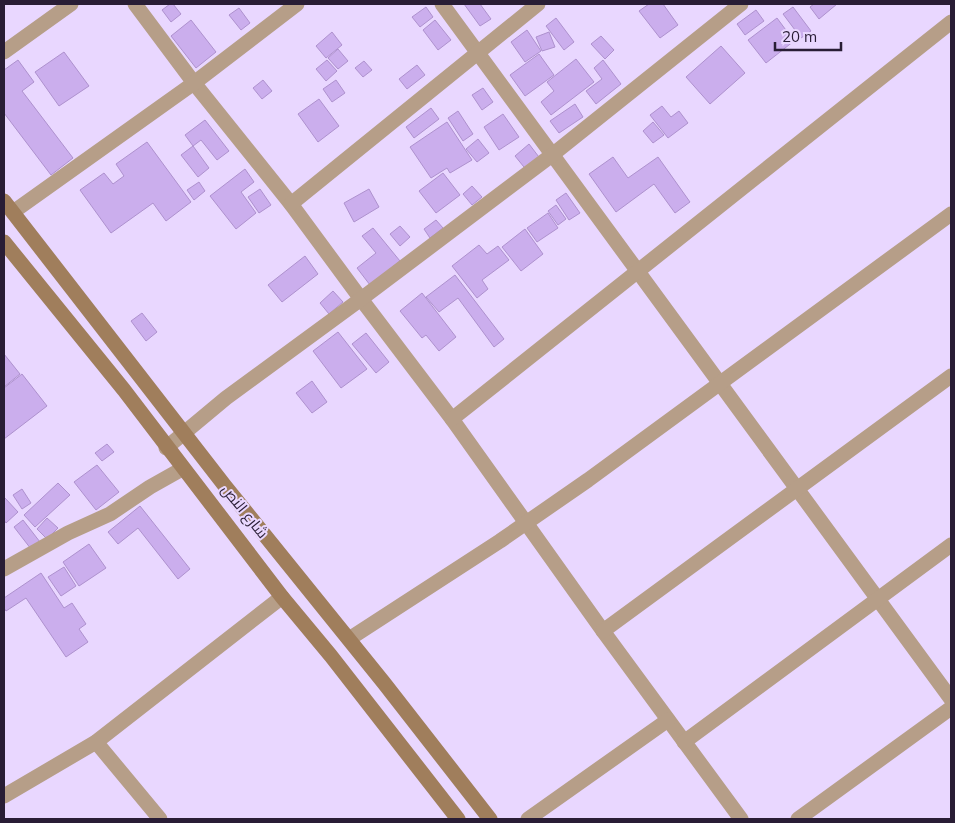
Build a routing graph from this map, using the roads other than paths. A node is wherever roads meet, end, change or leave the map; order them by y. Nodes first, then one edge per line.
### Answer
1 (70, 4) edge
2 (135, 4) edge
3 (297, 4) edge
4 (442, 4) edge
5 (538, 4) edge
6 (741, 4) edge
7 (951, 22) edge
8 (4, 52) edge
9 (478, 52) junction
10 (194, 83) junction
11 (552, 155) junction
12 (291, 204) junction
13 (8, 207) edge
14 (951, 214) edge
15 (4, 242) edge
16 (638, 272) junction
17 (361, 300) junction
18 (951, 376) edge
19 (720, 383) junction
20 (452, 419) junction
21 (184, 432) junction
22 (166, 448) junction
23 (182, 468) junction
24 (796, 489) junction
25 (526, 522) junction
26 (951, 545) edge
27 (4, 569) edge
28 (282, 597) junction
29 (878, 600) junction
30 (604, 631) junction
31 (349, 639) junction
32 (384, 683) junction
33 (363, 699) junction
34 (951, 699) edge
35 (951, 708) edge
36 (668, 720) junction
37 (96, 742) junction
38 (684, 742) junction
39 (4, 796) edge
40 (160, 819) edge
41 (458, 819) edge
42 (490, 819) edge
43 (528, 819) edge
44 (741, 819) edge
45 (798, 819) edge

1 - 8 street
2 - 10 street
3 - 10 street
4 - 9 street
5 - 9 street
6 - 11 street
7 - 16 street
9 - 11 street
9 - 12 street
10 - 12 street
10 - 13 street
11 - 16 street
11 - 17 street
12 - 17 street
13 - 21 main road, شارع النص
14 - 19 street
15 - 22 main road, شارع النص
16 - 19 street
16 - 20 street
17 - 20 street
17 - 21 street
18 - 24 street
19 - 24 street
19 - 25 street
20 - 25 street
21 - 22 street
21 - 31 main road, شارع النص
22 - 23 main road, شارع النص
23 - 27 street
23 - 28 main road, شارع النص
24 - 29 street
24 - 30 street
25 - 30 street
25 - 31 street
26 - 29 street
28 - 33 main road, شارع النص
28 - 37 street
29 - 34 street
29 - 38 street
30 - 36 street
31 - 32 main road, شارع النص
32 - 33 main road
32 - 42 main road, شارع النص
33 - 41 main road, شارع النص
35 - 45 street
36 - 38 street
36 - 43 street
37 - 39 street
37 - 40 street
38 - 44 street

